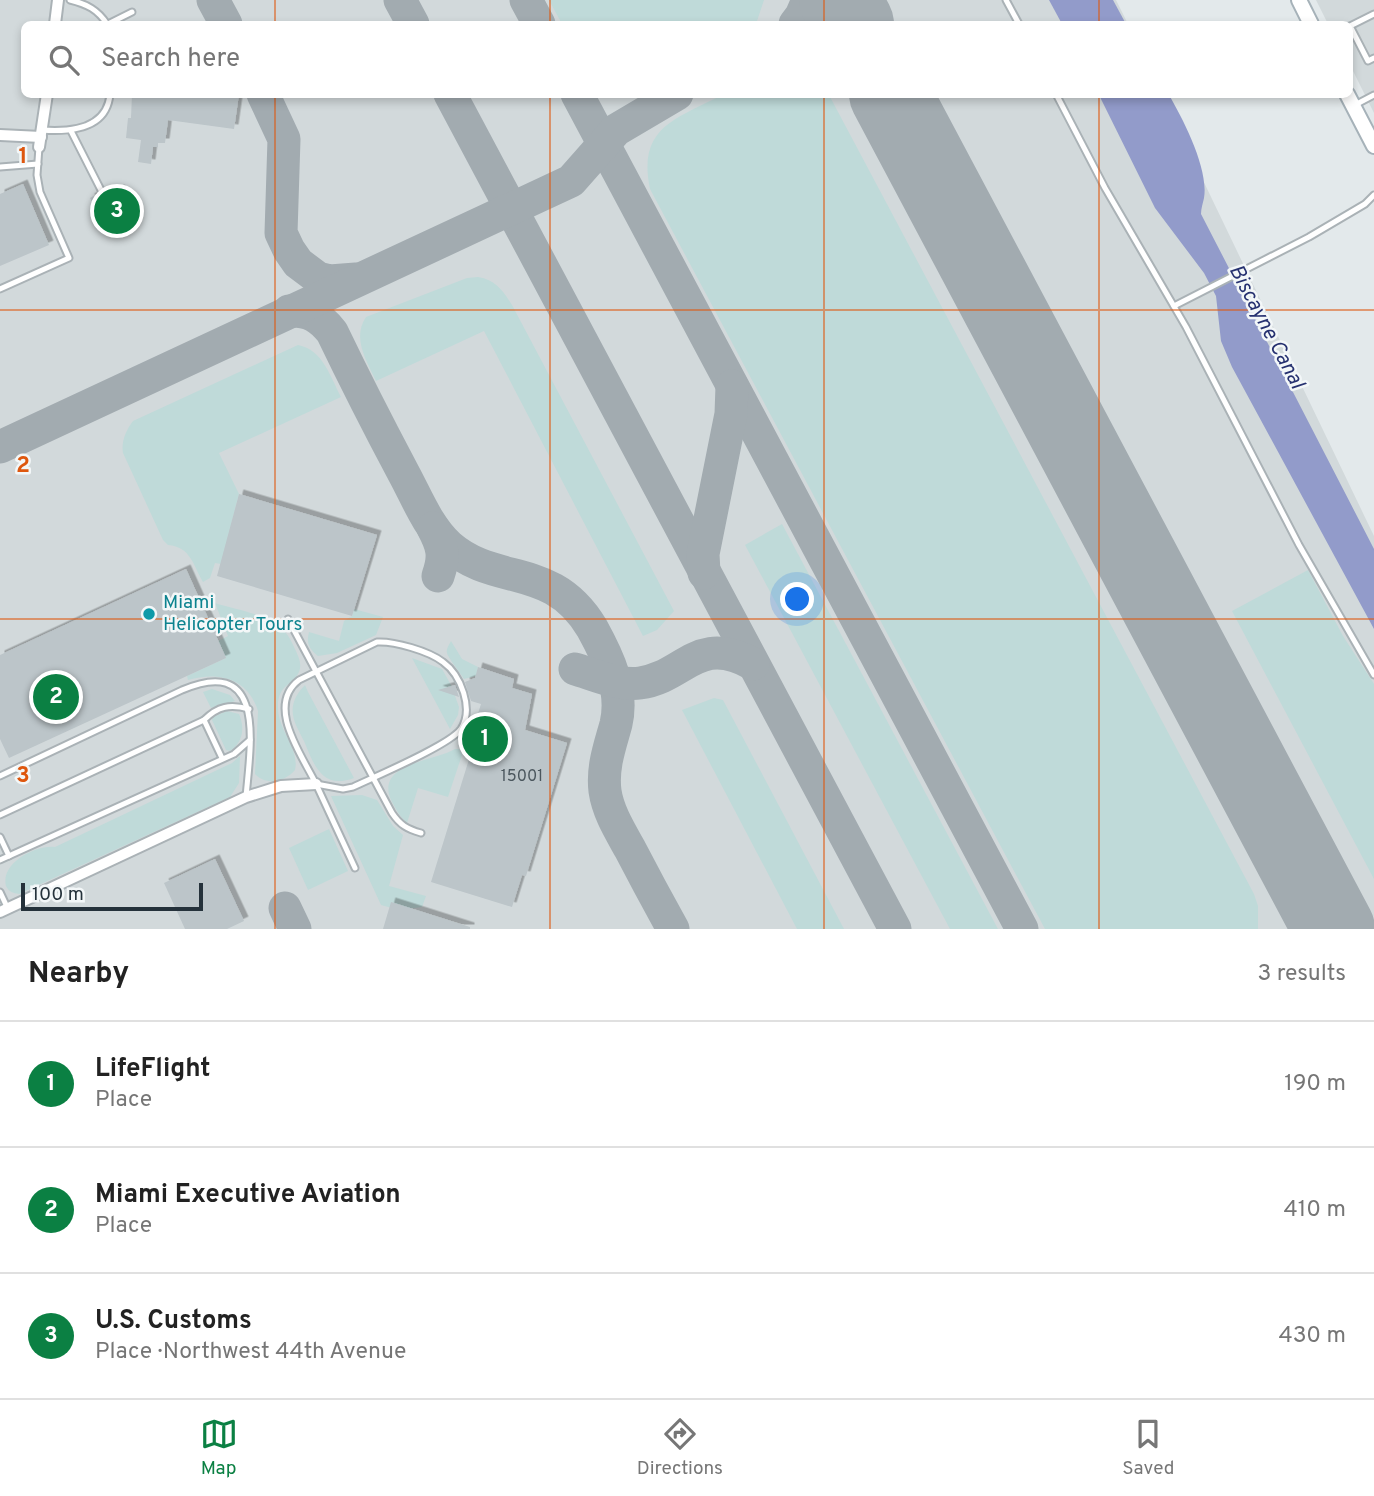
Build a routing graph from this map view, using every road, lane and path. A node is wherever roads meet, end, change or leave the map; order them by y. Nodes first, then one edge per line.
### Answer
1 (58, 0) edge
2 (70, 0) edge
3 (1006, 0) edge
4 (1299, 0) edge
5 (132, 12) dead end
6 (1374, 14) edge
7 (55, 21) edge
8 (105, 21) edge
9 (113, 21) edge
10 (1016, 21) edge
11 (1310, 21) edge
12 (1353, 24) edge
13 (1353, 32) edge
14 (1374, 58) edge
15 (1374, 95) edge
16 (46, 98) edge
17 (109, 98) edge
18 (1058, 98) edge
19 (1350, 100) edge
20 (71, 131) junction
21 (0, 135) edge
22 (41, 138) junction
23 (1374, 146) edge
24 (38, 164) junction
25 (0, 167) edge
26 (103, 194) dead end
27 (1374, 195) edge
28 (0, 289) edge
29 (1174, 306) junction
30 (288, 619) dead end
31 (314, 673) junction
32 (1374, 675) edge
33 (248, 709) junction
34 (204, 720) junction
35 (250, 740) junction
36 (222, 758) junction
37 (0, 776) edge
38 (372, 778) junction
39 (316, 785) junction
40 (246, 797) junction
41 (0, 815) edge
42 (421, 833) dead end
43 (0, 837) edge
44 (9, 856) junction
45 (0, 860) edge
46 (355, 868) dead end
47 (0, 892) edge
48 (4, 910) edge

1 - 7 street
2 - 8 lane
3 - 10 lane
4 - 11 street
5 - 9 lane
6 - 12 lane
13 - 14 lane
15 - 19 lane
16 - 22 street
17 - 20 lane
18 - 29 lane
19 - 23 street
20 - 22 lane
20 - 26 lane
21 - 22 street
22 - 24 lane
24 - 25 lane
24 - 28 lane
27 - 29 lane
29 - 32 lane
30 - 31 lane
31 - 38 lane
31 - 38 lane
31 - 39 lane
33 - 34 lane
33 - 35 lane
33 - 37 lane
34 - 36 lane
34 - 41 lane
35 - 36 lane
35 - 40 lane
36 - 44 lane
38 - 39 lane
38 - 42 lane
39 - 40 street
39 - 46 lane
40 - 48 street
43 - 44 lane
44 - 45 lane
47 - 48 lane

